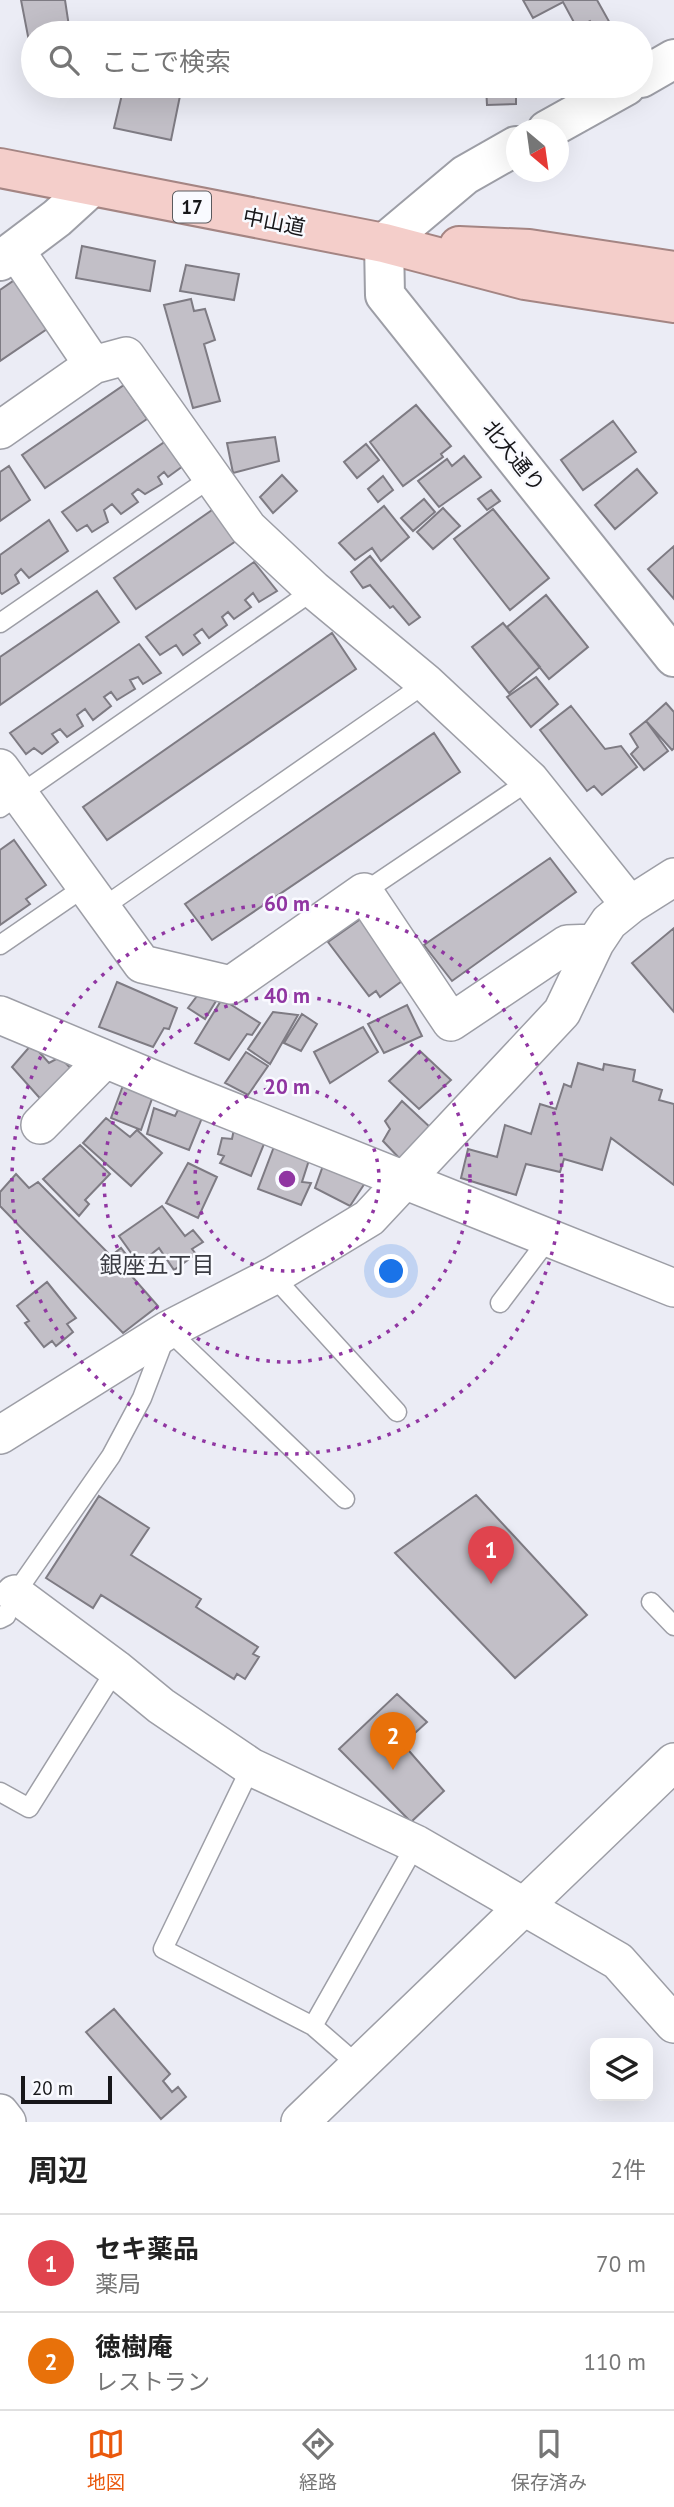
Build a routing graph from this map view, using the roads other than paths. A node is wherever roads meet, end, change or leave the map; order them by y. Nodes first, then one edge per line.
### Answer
1 (674, 60) edge
2 (653, 71) edge
3 (604, 98) edge
4 (567, 119) edge
5 (506, 152) edge
6 (0, 168) edge
7 (91, 187) junction
8 (384, 243) junction
9 (8, 256) edge
10 (674, 271) edge
11 (674, 303) edge
12 (93, 365) junction
13 (0, 430) edge
14 (212, 477) junction
15 (314, 590) junction
16 (0, 623) edge
17 (674, 657) edge
18 (426, 683) junction
19 (530, 780) junction
20 (6, 790) edge
21 (674, 877) edge
22 (364, 892) junction
23 (94, 897) junction
24 (630, 905) junction
25 (595, 943) junction
26 (0, 945) edge
27 (0, 1015) edge
28 (105, 1059) junction
29 (40, 1125) dead end
30 (405, 1179) junction
31 (549, 1238) junction
32 (273, 1276) junction
33 (674, 1287) edge
34 (500, 1303) dead end
35 (168, 1330) junction
36 (397, 1412) dead end
37 (0, 1436) edge
38 (345, 1499) dead end
39 (5, 1598) edge
40 (651, 1602) dead end
41 (674, 1626) edge
42 (116, 1669) junction
43 (674, 1762) edge
44 (251, 1767) junction
45 (0, 1792) edge
46 (416, 1844) junction
47 (526, 1906) junction
48 (674, 2024) edge
49 (313, 2026) junction
50 (359, 2066) junction
51 (0, 2113) edge
52 (7, 2122) edge
53 (300, 2122) edge

1 - 2 street
3 - 4 street
5 - 8 street
6 - 7 highway, 中山道 / 17
7 - 8 highway, 中山道 / 17
7 - 9 street
8 - 10 highway, 中山道 / 17
8 - 11 highway, 中山道 / 17
8 - 17 street, 北大通り
9 - 12 street
12 - 13 street
12 - 14 street
14 - 15 street
14 - 16 lane
15 - 18 street
15 - 20 lane
18 - 19 street
18 - 23 lane
19 - 22 lane
19 - 24 street
20 - 23 street
21 - 24 street
22 - 23 street
22 - 25 street
23 - 26 lane
24 - 25 street
25 - 30 street
27 - 28 street
28 - 29 street
28 - 30 street
30 - 31 street
30 - 32 street
31 - 33 street
31 - 34 lane
32 - 35 street
32 - 36 lane
35 - 37 street
35 - 38 lane
35 - 39 lane
39 - 42 street
40 - 41 lane
42 - 44 street
42 - 45 lane
43 - 47 street
44 - 46 street
44 - 49 lane
46 - 47 street
46 - 49 lane
47 - 48 street
47 - 50 street
49 - 50 lane
50 - 53 street
51 - 52 street

